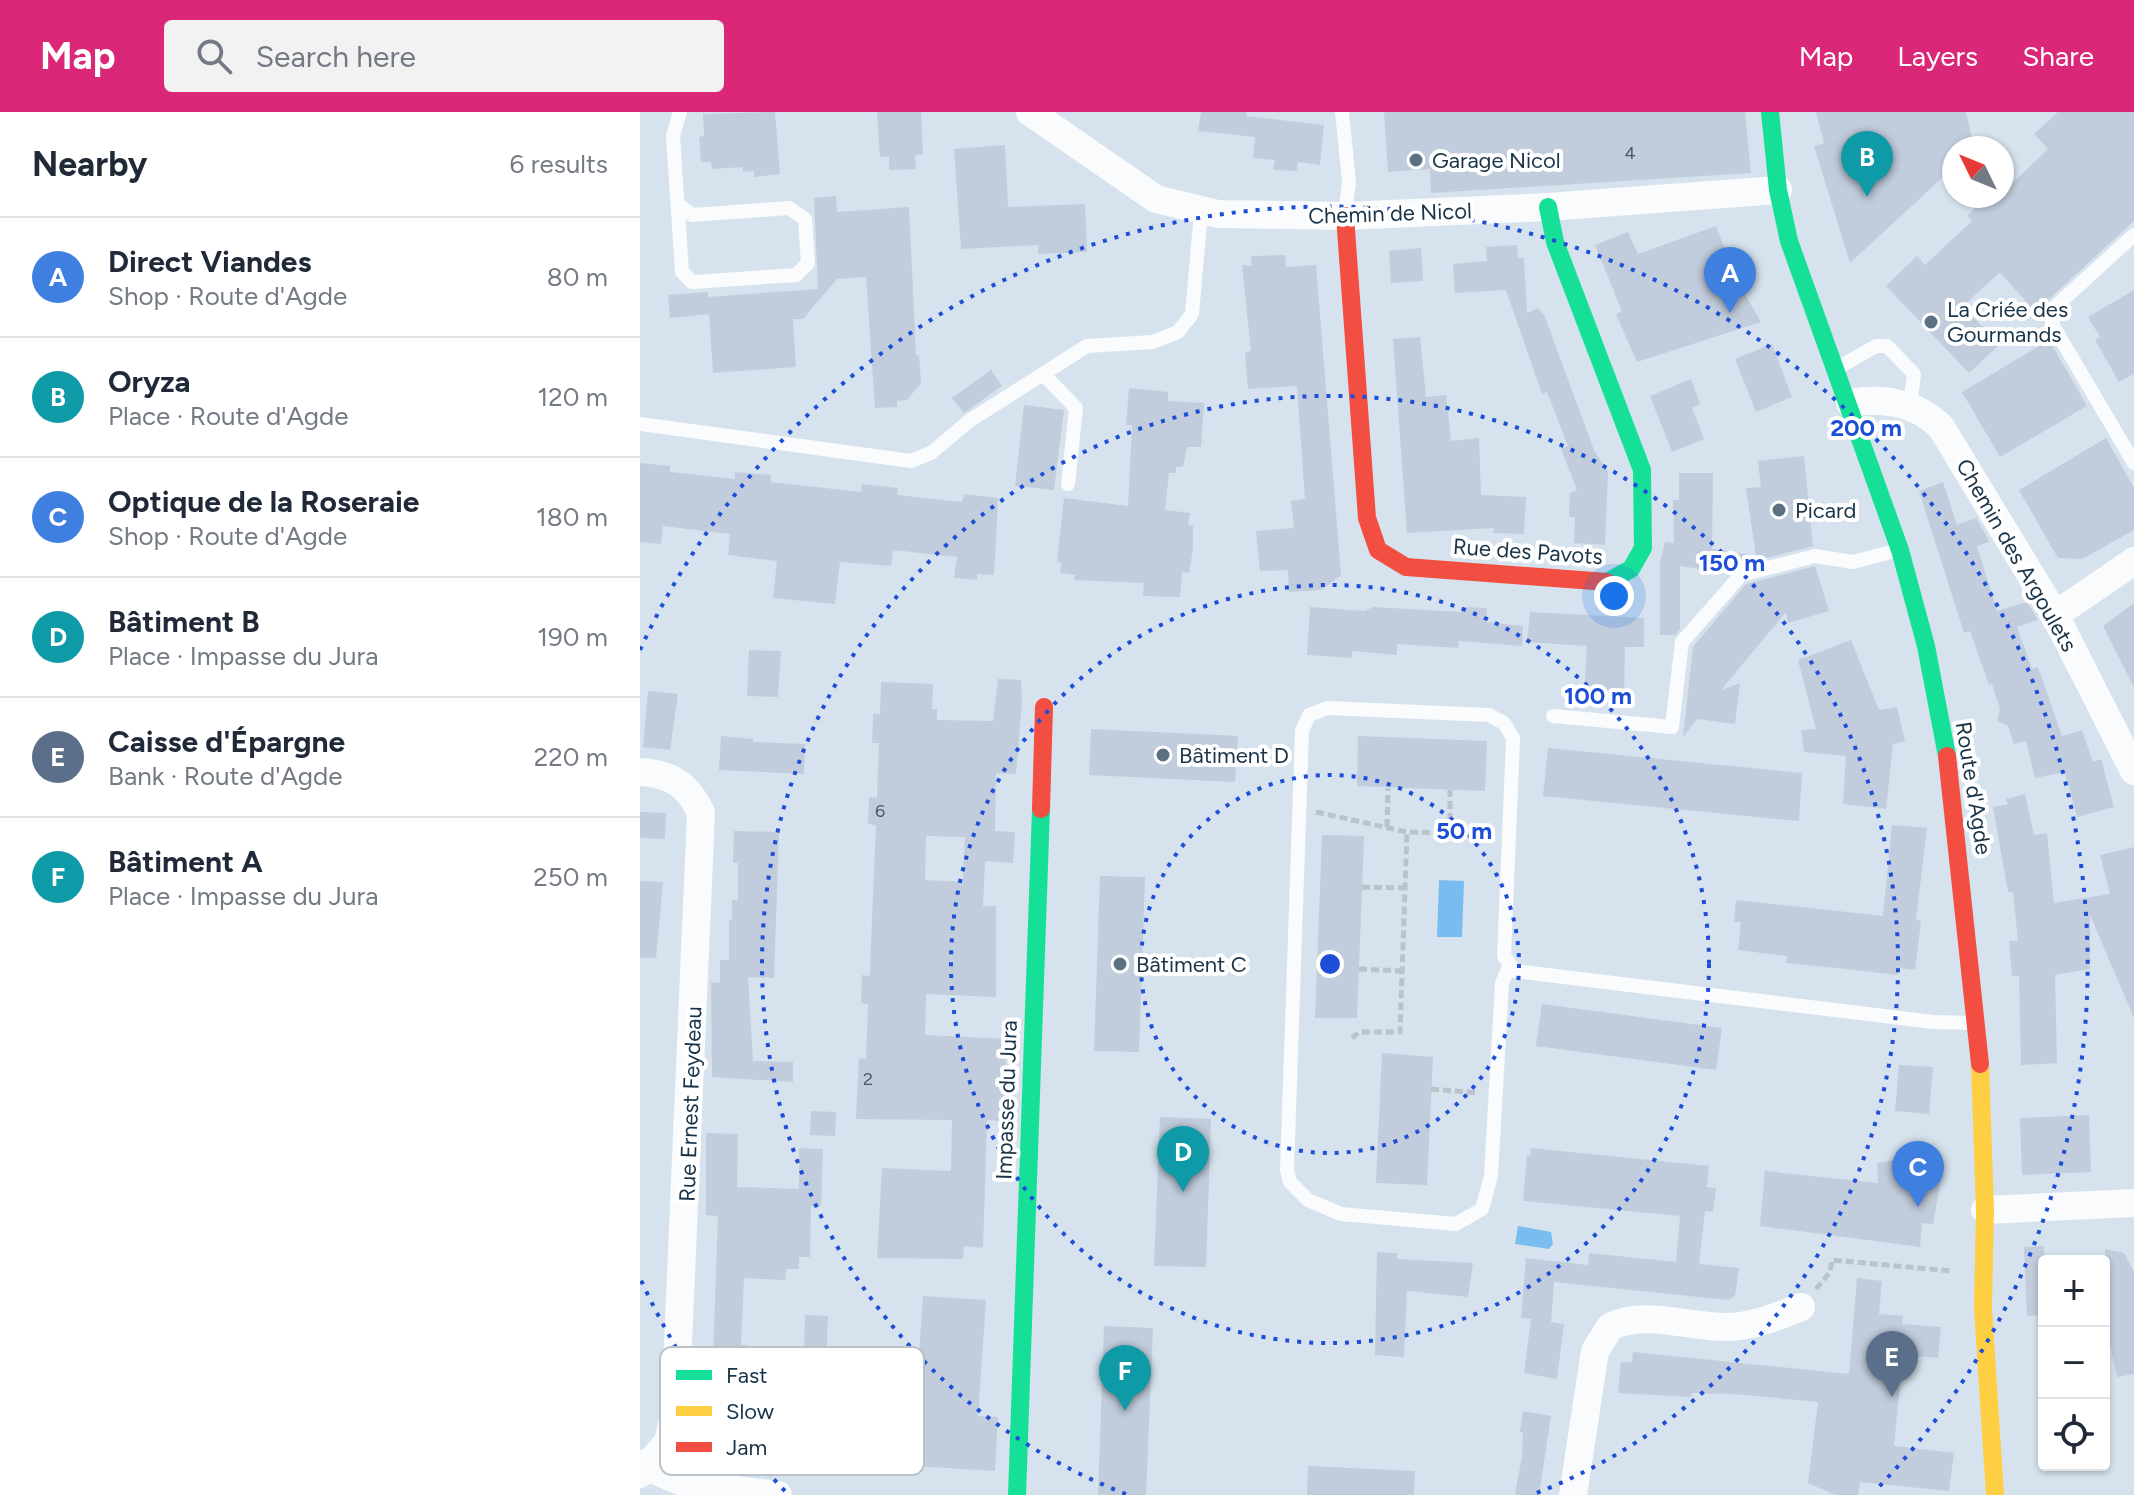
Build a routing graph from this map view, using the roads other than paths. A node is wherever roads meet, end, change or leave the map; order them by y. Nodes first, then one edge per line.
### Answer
1 (680, 112) edge
2 (1030, 112) edge
3 (1342, 112) edge
4 (1770, 112) edge
5 (1778, 190) junction
6 (678, 204) junction
7 (1548, 207) junction
8 (1201, 212) junction
9 (1345, 216) junction
10 (2134, 235) edge
11 (1836, 368) junction
12 (1043, 374) junction
13 (1850, 403) junction
14 (1910, 406) junction
15 (640, 424) edge
16 (2134, 463) edge
17 (1068, 484) dead end
18 (1900, 550) junction
19 (2134, 561) edge
20 (2055, 615) junction
21 (1044, 707) dead end
22 (1553, 716) dead end
23 (2134, 771) edge
24 (640, 772) edge
25 (1509, 967) junction
26 (1978, 1023) junction
27 (2134, 1203) edge
28 (1985, 1210) junction
29 (1801, 1307) road end
30 (678, 1347) edge
31 (660, 1450) edge
32 (643, 1468) edge
33 (662, 1475) edge
34 (778, 1495) edge
35 (1017, 1495) edge
36 (1573, 1495) edge
37 (1995, 1495) edge

1 - 6 lane
2 - 8 street, Chemin de Nicol
3 - 9 lane
4 - 5 street, Route d'Agde
5 - 7 street, Chemin de Nicol
5 - 11 street, Route d'Agde
6 - 6 lane
7 - 9 street, Chemin de Nicol
7 - 9 street, Rue des Pavots
8 - 9 street, Chemin de Nicol
8 - 12 lane
10 - 16 lane
11 - 13 street, Route d'Agde
11 - 14 lane
12 - 15 lane
12 - 17 lane
13 - 14 street, Chemin des Argoulets
13 - 18 street, Route d'Agde
14 - 20 street, Chemin des Argoulets
18 - 22 lane
18 - 26 street, Route d'Agde
19 - 20 street
20 - 23 street, Chemin des Argoulets
21 - 35 street, Impasse du Jura
24 - 30 street, Rue Ernest Feydeau
25 - 25 lane
25 - 26 lane
26 - 28 street, Route d'Agde
27 - 28 street
28 - 37 street, Route d'Agde
29 - 36 street
31 - 32 street, Rue Ernest Feydeau
33 - 34 street

